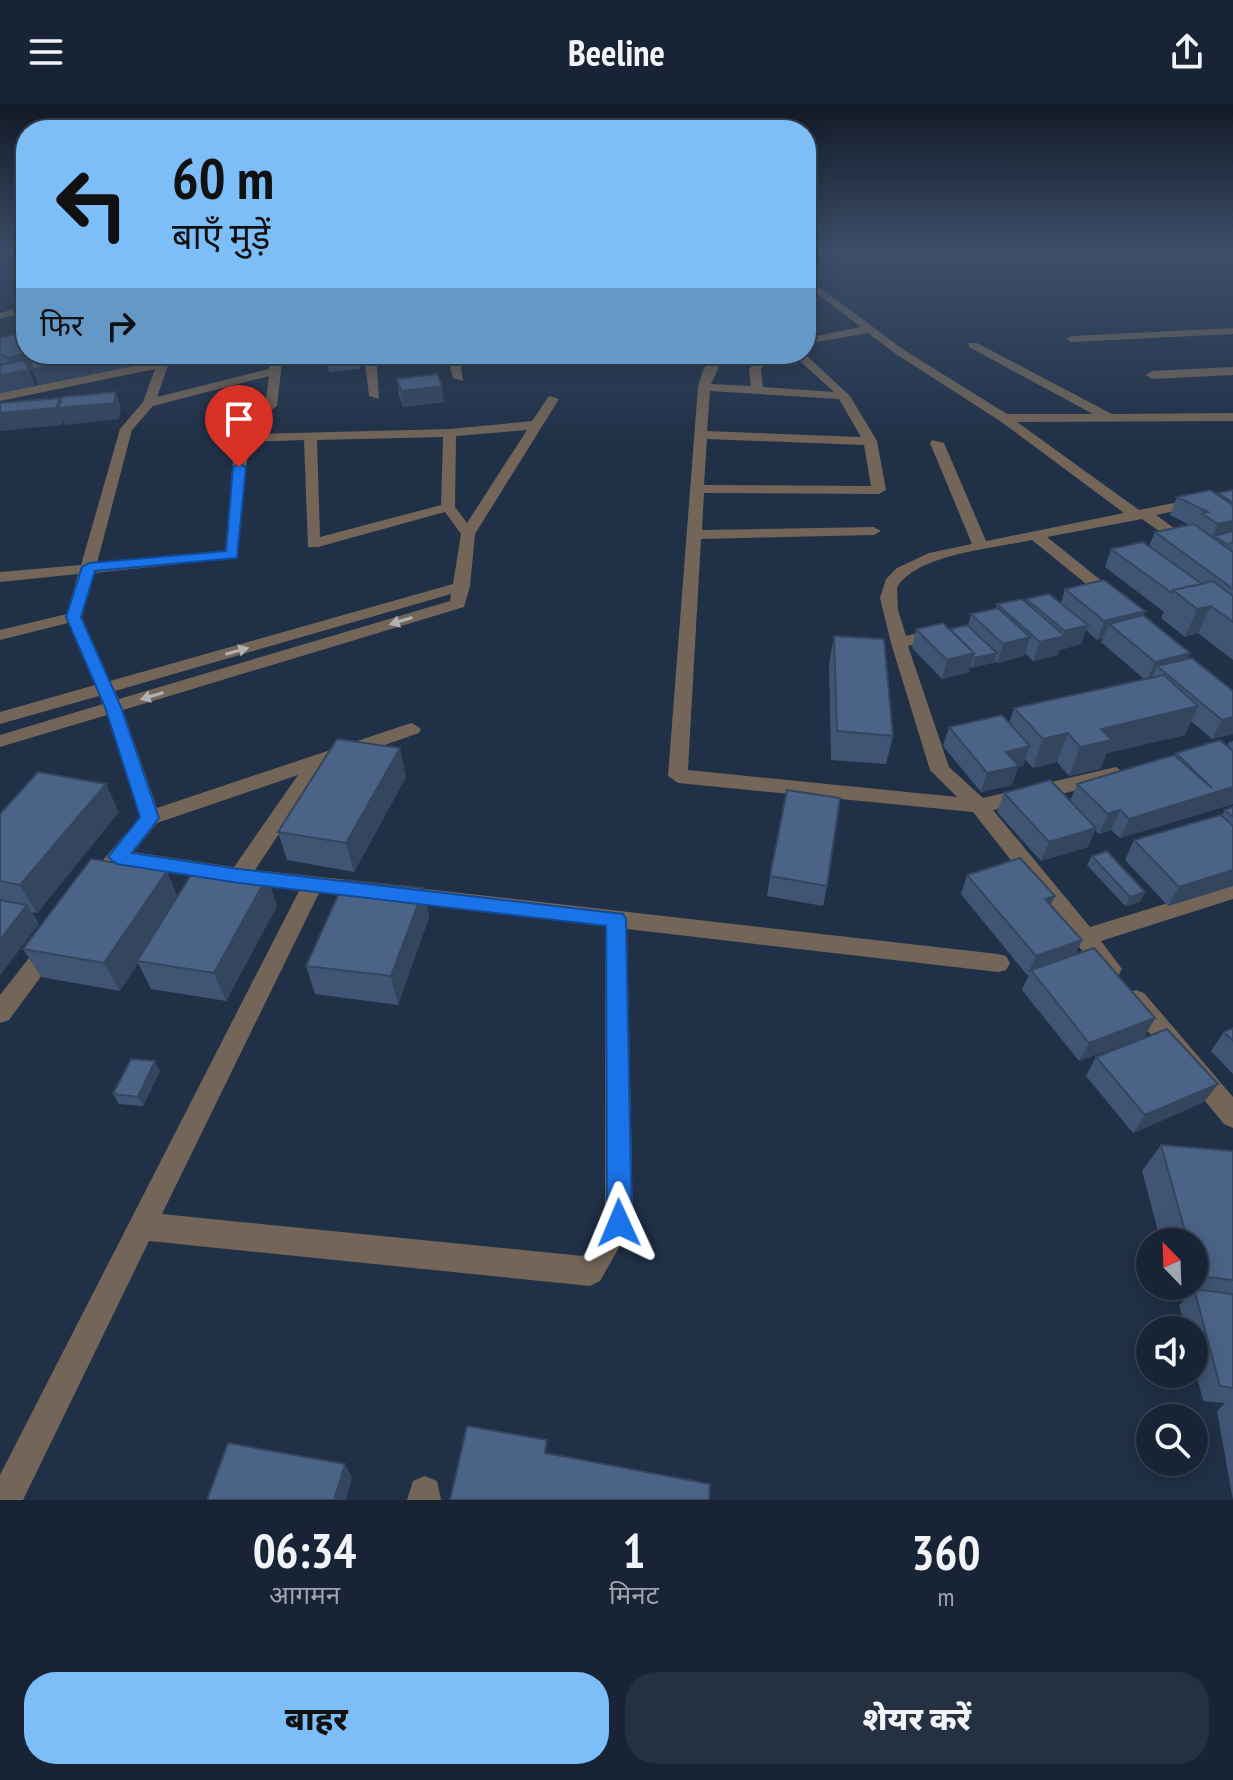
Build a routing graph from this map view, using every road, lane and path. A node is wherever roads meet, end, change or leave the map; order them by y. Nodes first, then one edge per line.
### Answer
1 (850, 314) edge
2 (869, 329) junction
3 (1233, 331) edge
4 (816, 339) edge
5 (1072, 339) dead end
6 (973, 345) dead end
7 (142, 364) edge
8 (162, 364) edge
9 (276, 364) edge
10 (371, 364) edge
11 (456, 364) edge
12 (713, 364) edge
13 (759, 364) edge
14 (809, 364) edge
15 (275, 371) junction
16 (1233, 371) edge
17 (1152, 375) dead end
18 (459, 378) dead end
19 (704, 387) junction
20 (757, 392) junction
21 (375, 396) dead end
22 (844, 396) junction
23 (0, 397) edge
24 (553, 399) dead end
25 (149, 403) junction
26 (271, 406) dead end
27 (1110, 417) junction
28 (1233, 417) edge
29 (1004, 418) junction
30 (1215, 418) junction
31 (245, 419) dead end
32 (536, 425) junction
33 (1233, 425) edge
34 (450, 433) junction
35 (700, 435) junction
36 (310, 436) junction
37 (242, 438) junction
38 (870, 441) junction
39 (937, 443) dead end
40 (696, 489) junction
41 (1233, 495) edge
42 (448, 507) junction
43 (1142, 515) junction
44 (874, 531) dead end
45 (468, 534) junction
46 (1033, 534) junction
47 (693, 535) junction
48 (981, 546) junction
49 (89, 567) junction
50 (0, 577) edge
51 (1233, 578) edge
52 (462, 586) junction
53 (1105, 591) junction
54 (1075, 598) edge
55 (1128, 610) edge
56 (74, 617) junction
57 (958, 628) edge
58 (0, 635) edge
59 (899, 643) junction
60 (106, 689) junction
61 (113, 707) junction
62 (0, 718) edge
63 (412, 729) dead end
64 (0, 741) edge
65 (317, 762) junction
66 (1128, 771) edge
67 (979, 806) junction
68 (150, 818) junction
69 (117, 857) junction
70 (239, 876) junction
71 (99, 881) edge
72 (313, 884) junction
73 (1233, 891) edge
74 (616, 919) junction
75 (63, 929) edge
76 (1084, 938) junction
77 (998, 963) dead end
78 (0, 1013) edge
79 (1233, 1114) edge
80 (141, 1226) junction
81 (5, 1500) edge

1 - 2 street
2 - 4 street
2 - 29 street
3 - 5 street
6 - 27 street
7 - 23 street
8 - 25 street
9 - 15 street
10 - 21 street
11 - 18 street
12 - 19 street
13 - 20 street
14 - 22 street
15 - 25 street
15 - 26 street
16 - 17 street
19 - 20 street
19 - 35 street
20 - 22 street
22 - 38 street
24 - 32 street
25 - 49 street
27 - 29 street
27 - 30 street
28 - 30 street
29 - 43 street
30 - 33 street
31 - 37 street
32 - 34 street
32 - 45 street
34 - 36 street
34 - 42 street
35 - 38 street
35 - 40 street
36 - 37 street
36 - 42 street
37 - 49 street
38 - 40 street
39 - 48 street
40 - 47 street
41 - 43 street
42 - 45 street
43 - 46 street
43 - 51 street
44 - 47 street
45 - 52 street
46 - 48 street
46 - 53 street
47 - 67 street
48 - 59 street
49 - 50 street
49 - 56 street
60 -> 52 street
52 -> 61 street
53 - 54 street
53 - 55 street
56 - 58 street
56 - 60 street
57 - 59 street
59 - 67 street
60 - 61 street
60 - 62 street
61 - 64 street
61 - 68 street
63 - 65 street
65 - 68 street
65 - 70 street
66 - 67 street
67 - 76 street
68 - 69 street
69 - 70 street
69 - 71 street
70 - 72 street
72 - 74 street
72 - 80 street
73 - 76 street
74 - 77 street
74 - 80 street
75 - 78 street
76 - 79 street
80 - 81 street

